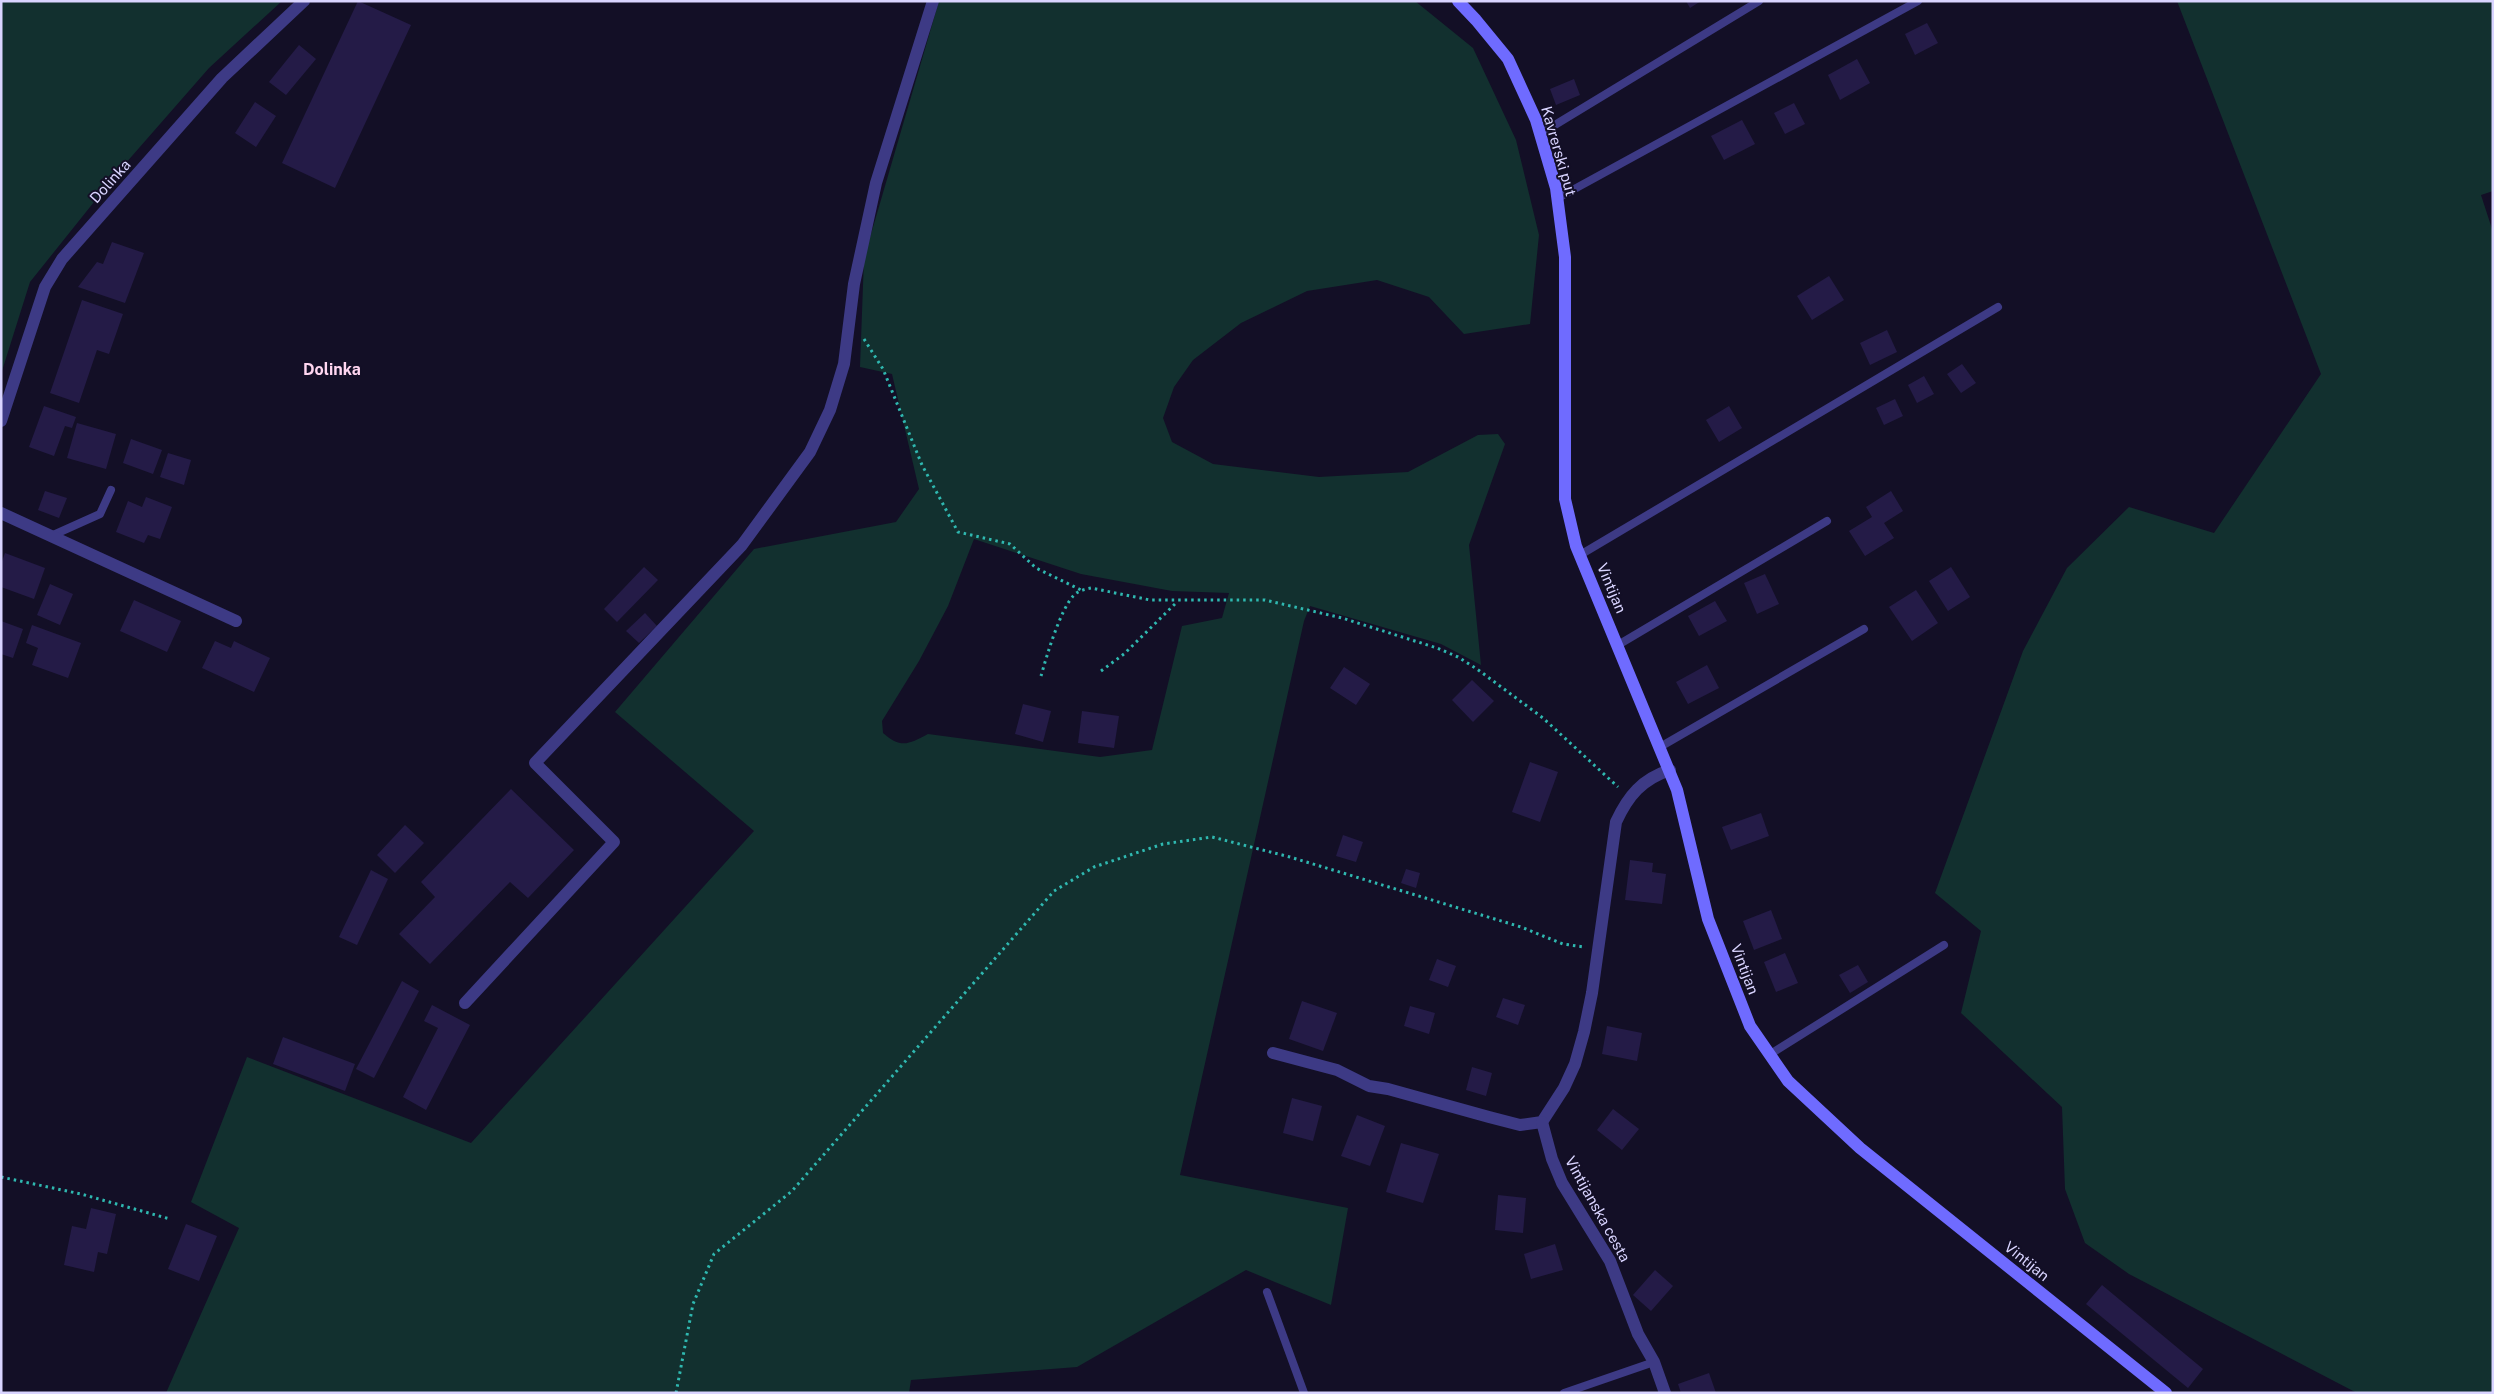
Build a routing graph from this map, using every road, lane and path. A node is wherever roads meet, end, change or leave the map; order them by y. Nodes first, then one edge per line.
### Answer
1 (304, 1) edge
2 (933, 1) edge
3 (1458, 1) edge
4 (1759, 1) edge
5 (1918, 1) edge
6 (1540, 134) junction
7 (1558, 198) junction
8 (1998, 307) dead end
9 (850, 316) junction
10 (1566, 393) joint
11 (1, 421) edge
12 (111, 490) dead end
13 (1, 513) edge
14 (1827, 521) dead end
15 (51, 536) junction
16 (1580, 555) junction
17 (1082, 590) junction
18 (1178, 601) junction
19 (236, 621) dead end
20 (1864, 629) dead end
21 (1618, 645) junction
22 (1101, 671) dead end
23 (1041, 676) dead end
24 (1660, 747) junction
25 (1670, 770) junction
26 (1629, 798) junction
27 (1944, 945) dead end
28 (1597, 948) junction
29 (465, 1003) dead end
30 (1273, 1053) dead end
31 (1769, 1055) junction
32 (1542, 1122) junction
33 (1, 1176) edge
34 (170, 1219) dead end
35 (1266, 1292) dead end
36 (1654, 1362) junction
37 (676, 1393) edge
38 (1304, 1393) edge
39 (1564, 1393) edge
40 (1665, 1393) edge
41 (2166, 1393) edge

1 - 11 street, Dolinka
2 - 9 street
3 - 6 main road, Kavrerski put
4 - 6 lane
5 - 7 lane
6 - 7 main road, Kavrerski put
7 - 10 main road, Kavrerski put
8 - 16 lane
9 - 17 path
9 - 29 street
10 - 16 main road, Vintijan
12 - 15 lane
13 - 15 street
14 - 21 lane
15 - 19 street
16 - 21 main road, Vintijan
17 - 18 path
17 - 23 path
18 - 22 path
18 - 26 path
20 - 24 lane
21 - 24 main road, Vintijan
24 - 25 main road, Vintijan
25 - 26 street
25 - 31 main road, Vintijan
26 - 28 street
27 - 31 lane
28 - 32 street
28 - 37 path
30 - 32 street
31 - 41 main road, Vintijan
32 - 36 street, Vintijanska cesta
33 - 34 path
35 - 38 lane
36 - 39 lane
36 - 40 street, Vintijanska cesta

